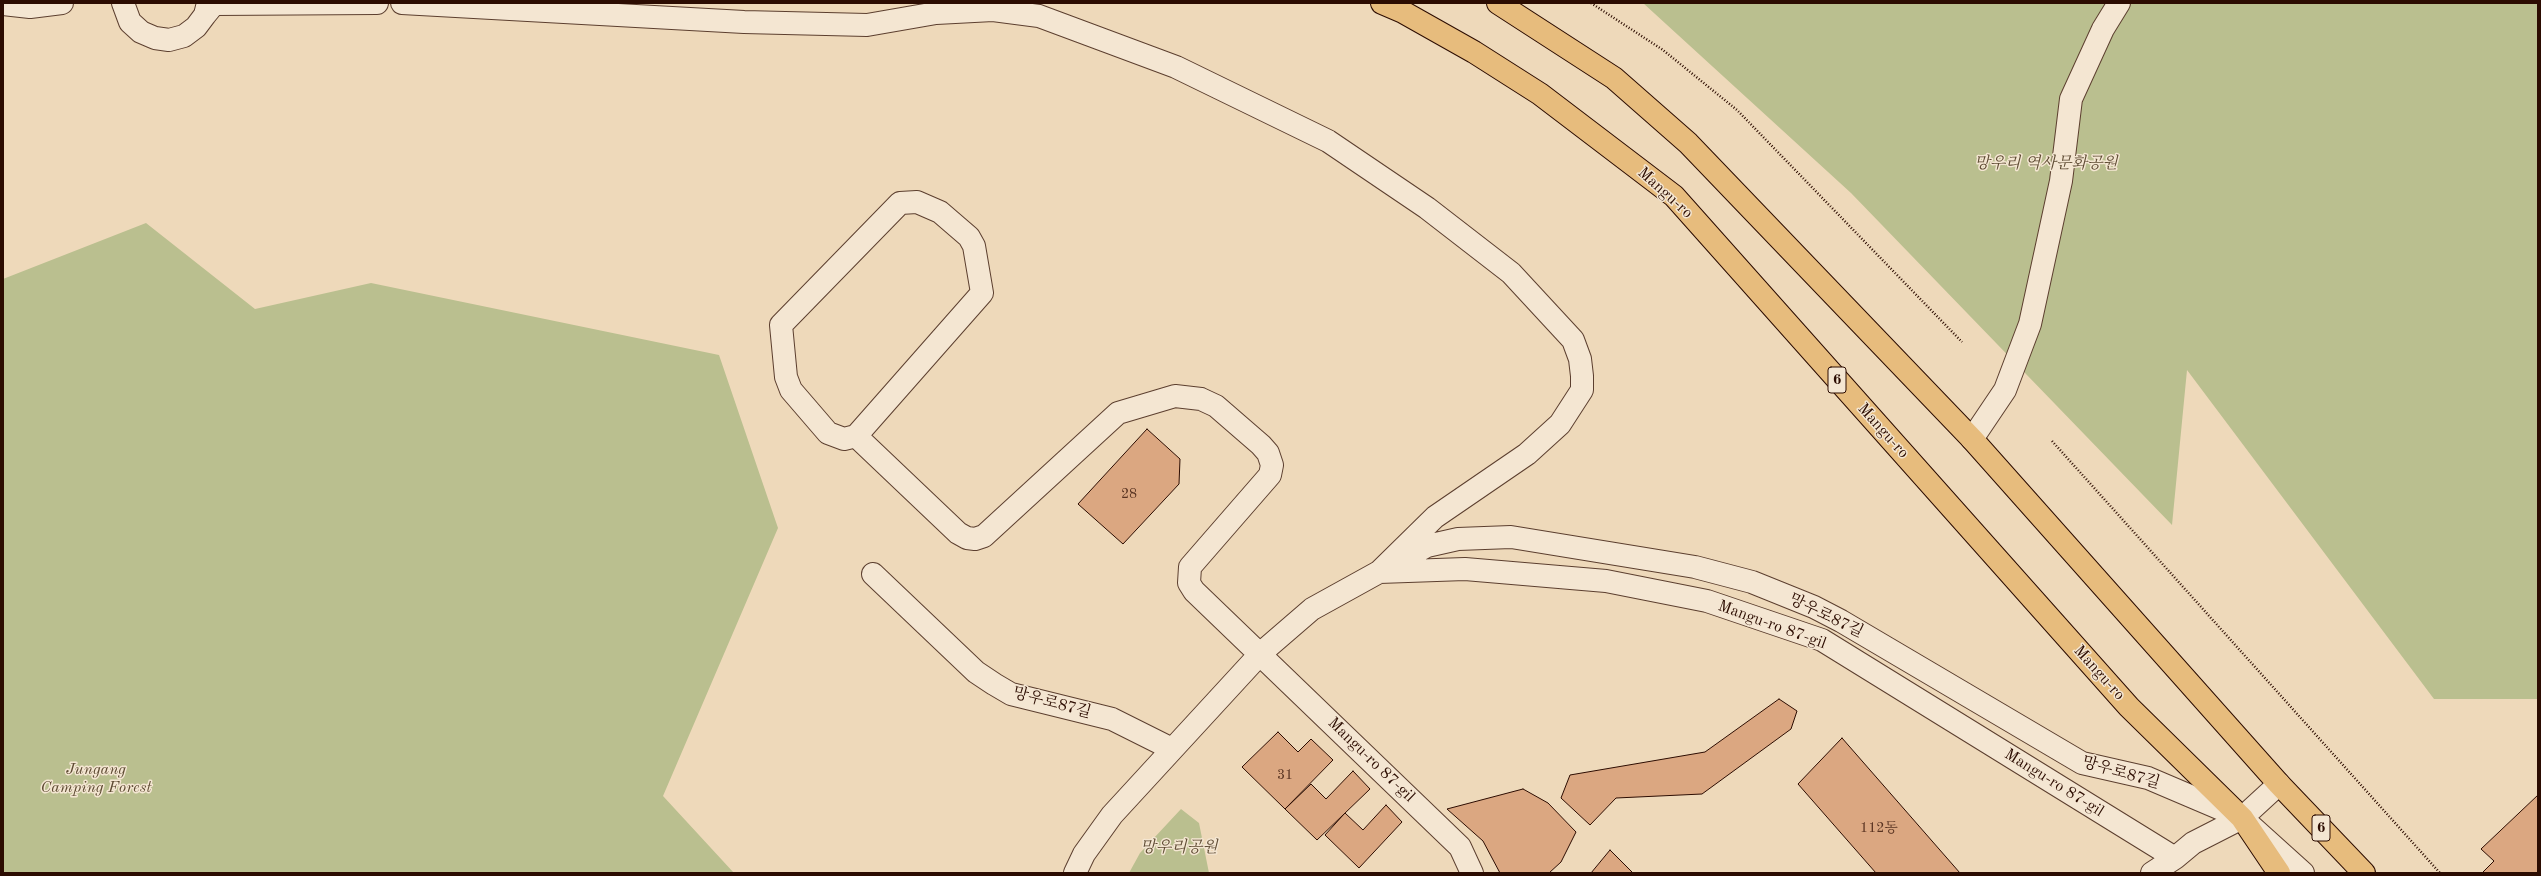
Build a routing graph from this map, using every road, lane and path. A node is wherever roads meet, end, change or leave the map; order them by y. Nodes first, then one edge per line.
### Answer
1 (62, 3) edge
2 (123, 3) edge
3 (377, 3) edge
4 (402, 3) edge
5 (1382, 3) edge
6 (1498, 3) edge
7 (1591, 3) edge
8 (2119, 3) edge
9 (3, 4) edge
10 (595, 8) edge
11 (206, 9) edge
12 (637, 9) edge
13 (1962, 342) dead end
14 (856, 436) junction
15 (1972, 439) junction
16 (2052, 441) dead end
17 (1379, 572) junction
18 (873, 574) dead end
19 (1261, 653) junction
20 (1172, 749) junction
21 (2279, 784) junction
22 (2242, 818) junction
23 (2175, 858) junction
24 (1075, 873) edge
25 (1472, 873) edge
26 (2152, 873) edge
27 (2279, 873) edge
28 (2303, 873) edge
29 (2364, 873) edge
30 (2440, 873) edge

1 - 9 street
2 - 11 street
3 - 11 street
4 - 10 street
5 - 22 main road, Mangu-ro / 6
6 - 15 main road, 6
7 - 13 path
8 - 15 street
10 - 12 street
12 - 17 street
14 - 14 street
14 - 19 street
15 - 21 main road, 6
16 - 30 path
17 - 19 street, Mangu-ro 87-gil
17 - 22 street, 망우로87길
17 - 23 street, Mangu-ro 87-gil
18 - 20 street, 망우로87길
19 - 20 street, Mangu-ro 87-gil
19 - 25 street, Mangu-ro 87-gil
20 - 24 street, Mangu-ro 87-gil
21 - 22 street
21 - 29 main road, 6
22 - 23 street
22 - 27 main road, Mangu-ro / 6
22 - 28 street, 망우로87길
23 - 26 street

